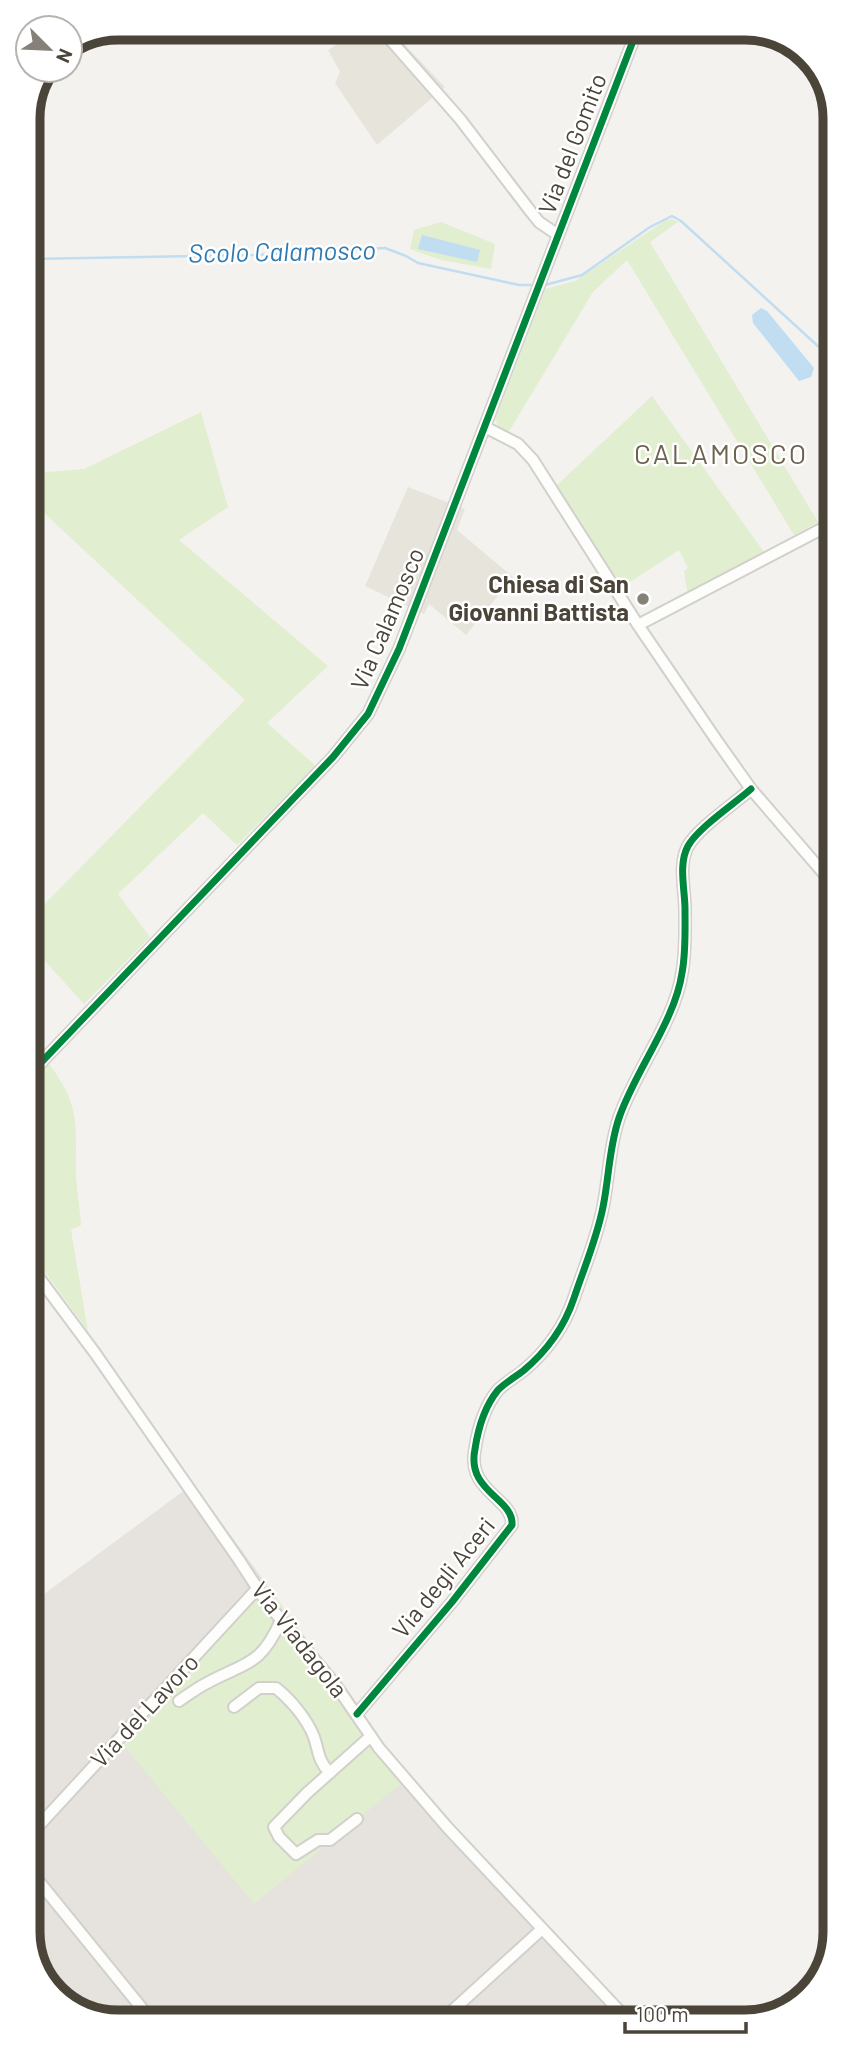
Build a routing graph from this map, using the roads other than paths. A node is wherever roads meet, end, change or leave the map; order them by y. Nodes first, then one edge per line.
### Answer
1 (391, 40) edge
2 (633, 40) edge
3 (558, 235) junction
4 (485, 427) junction
5 (823, 528) edge
6 (638, 625) junction
7 (751, 789) junction
8 (823, 873) edge
9 (40, 1058) edge
10 (42, 1061) joint
11 (40, 1279) edge
12 (257, 1589) junction
13 (281, 1620) junction
14 (179, 1702) dead end
15 (234, 1707) dead end
16 (357, 1714) junction
17 (371, 1736) junction
18 (330, 1773) junction
19 (357, 1819) dead end
20 (40, 1824) edge
21 (40, 1881) edge
22 (542, 1929) junction
23 (144, 2010) edge
24 (453, 2010) edge
25 (618, 2010) edge

1 - 3 street
2 - 3 street, Via del Gomito
3 - 4 street, Via Calamosco
4 - 6 street
4 - 10 street, Via Calamosco
5 - 6 street
6 - 7 street
7 - 8 street
7 - 16 street, Via degli Aceri
9 - 10 street
11 - 12 street, Via Viadagola
12 - 13 street, Via Viadagola
12 - 20 street, Via del Lavoro
13 - 14 street
13 - 16 street, Via Viadagola
15 - 18 street
16 - 17 street, Via Viadagola
17 - 18 street
17 - 22 street, Via Viadagola
18 - 19 street
21 - 23 street
22 - 24 street
22 - 25 street, Via Viadagola

